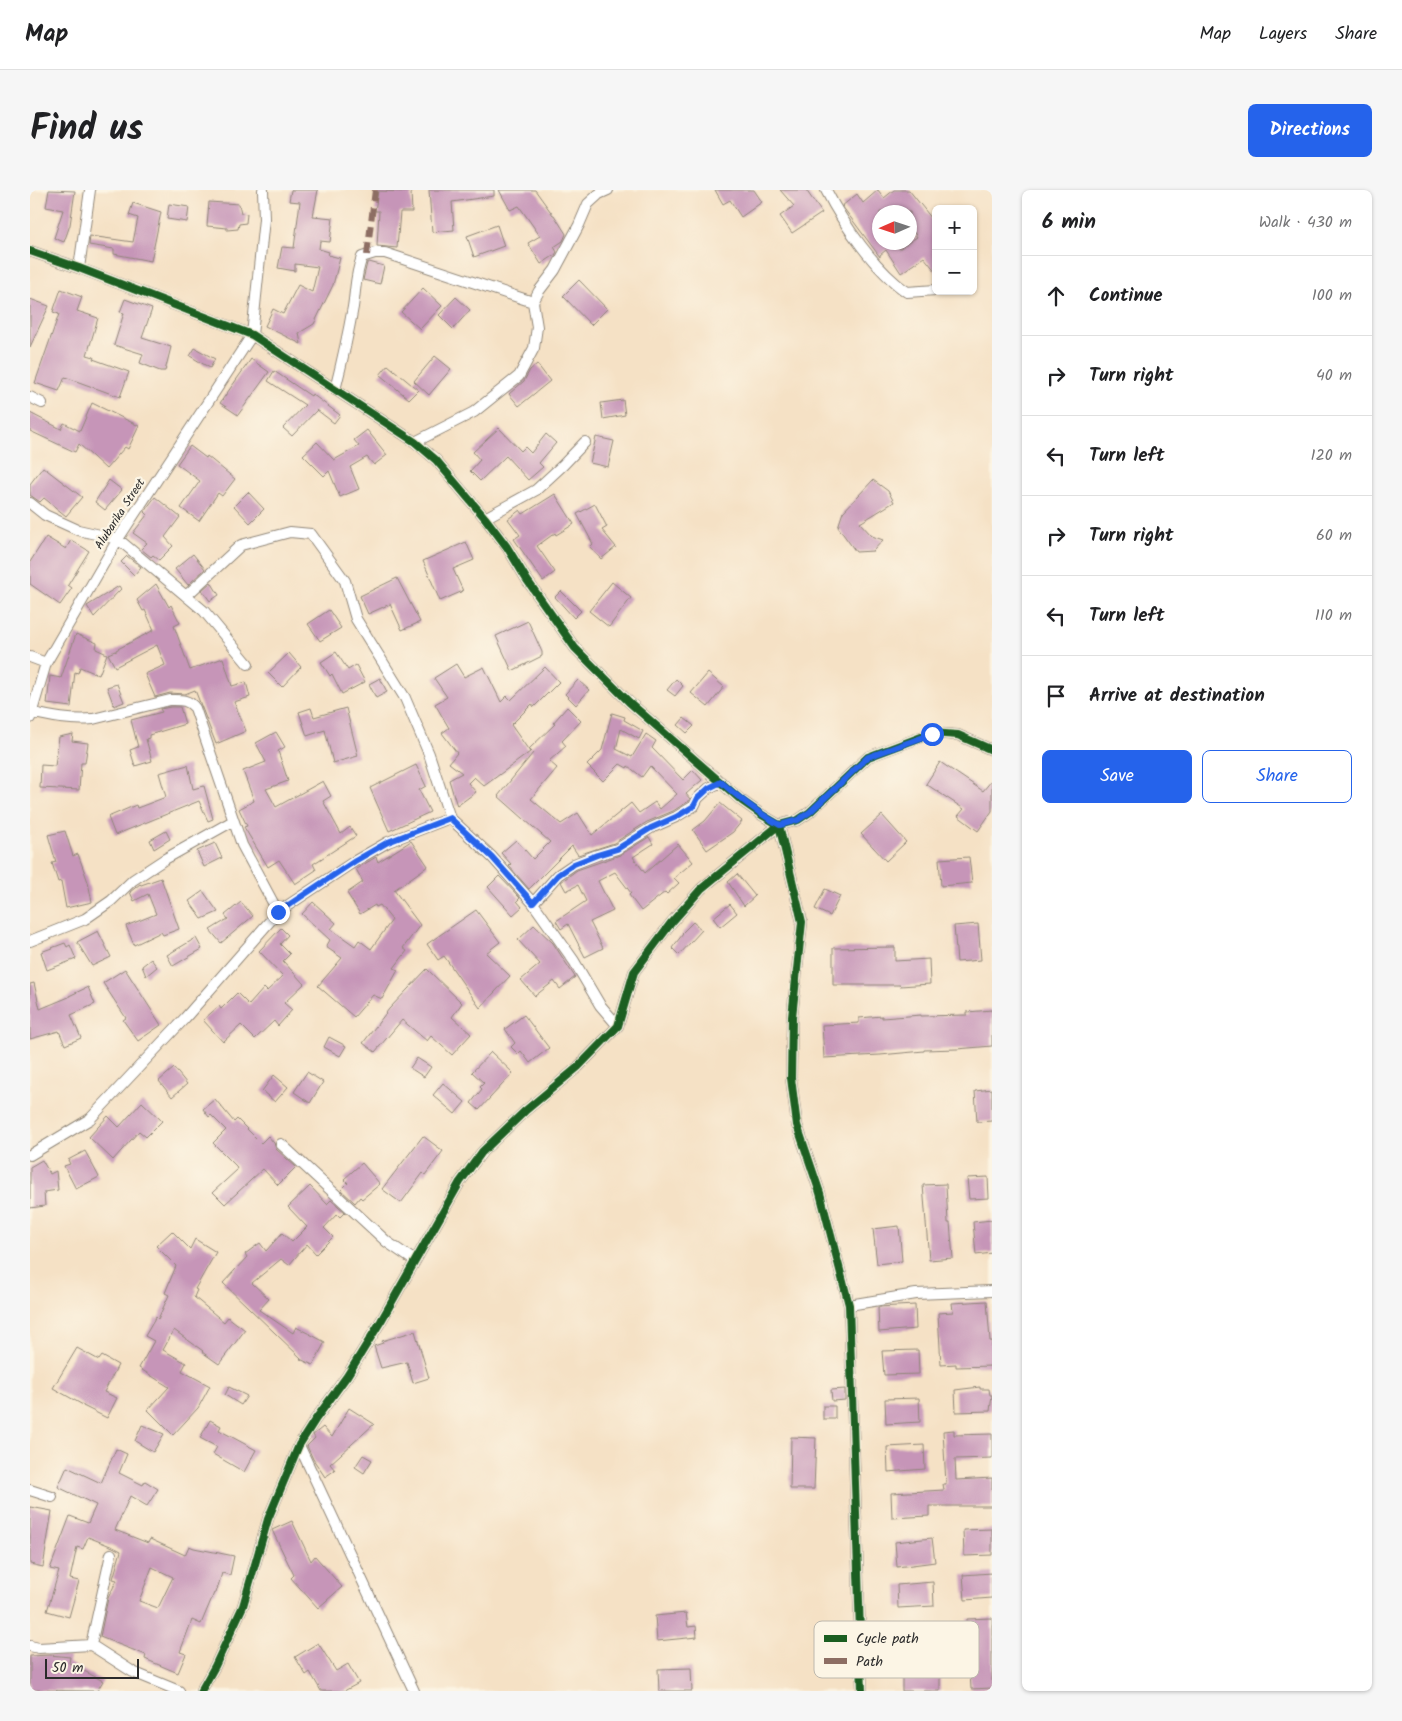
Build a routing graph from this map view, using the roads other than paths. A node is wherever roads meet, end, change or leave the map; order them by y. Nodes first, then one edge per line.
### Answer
1 (90, 190) edge
2 (263, 190) edge
3 (608, 190) edge
4 (827, 190) edge
5 (30, 251) edge
6 (79, 268) junction
7 (932, 290) edge
8 (533, 302) junction
9 (252, 335) junction
10 (335, 390) junction
11 (30, 397) edge
12 (42, 403) dead end
13 (415, 442) junction
14 (585, 442) dead end
15 (30, 503) edge
16 (485, 518) junction
17 (118, 539) junction
18 (186, 596) junction
19 (30, 657) edge
20 (46, 663) junction
21 (248, 664) dead end
22 (30, 714) edge
23 (992, 750) edge
24 (721, 782) junction
25 (450, 818) junction
26 (233, 821) junction
27 (780, 825) junction
28 (533, 903) junction
29 (278, 912) junction
30 (30, 941) edge
31 (618, 1026) junction
32 (281, 1144) dead end
33 (30, 1155) edge
34 (415, 1261) junction
35 (992, 1291) edge
36 (848, 1305) junction
37 (299, 1445) junction
38 (30, 1490) edge
39 (52, 1497) dead end
40 (111, 1554) dead end
41 (859, 1621) edge
42 (91, 1645) junction
43 (30, 1646) edge
44 (862, 1678) edge
45 (179, 1691) edge
46 (201, 1691) edge
47 (414, 1691) edge
48 (862, 1691) edge

1 - 6 street
2 - 9 street
3 - 8 street
4 - 7 street
5 - 6 street
6 - 9 street
8 - 10 street
8 - 13 street
9 - 10 street
9 - 17 street, Alubarika Street
10 - 13 street
11 - 12 street
13 - 16 street
14 - 16 street
15 - 17 street
16 - 24 street
17 - 18 street
17 - 20 street, Alubarika Street
18 - 21 street
18 - 25 street
19 - 20 street
20 - 22 street, Alubarika Street
22 - 26 street
23 - 27 street
24 - 27 street
24 - 28 street
25 - 28 street
25 - 29 street
26 - 29 street
26 - 30 street
27 - 31 street
27 - 36 street
28 - 31 street
29 - 33 street
31 - 34 street
32 - 34 street
34 - 37 street
35 - 36 street
36 - 41 street
37 - 46 street
37 - 47 street
38 - 39 street
40 - 42 street
42 - 43 street
42 - 45 street
44 - 48 street

